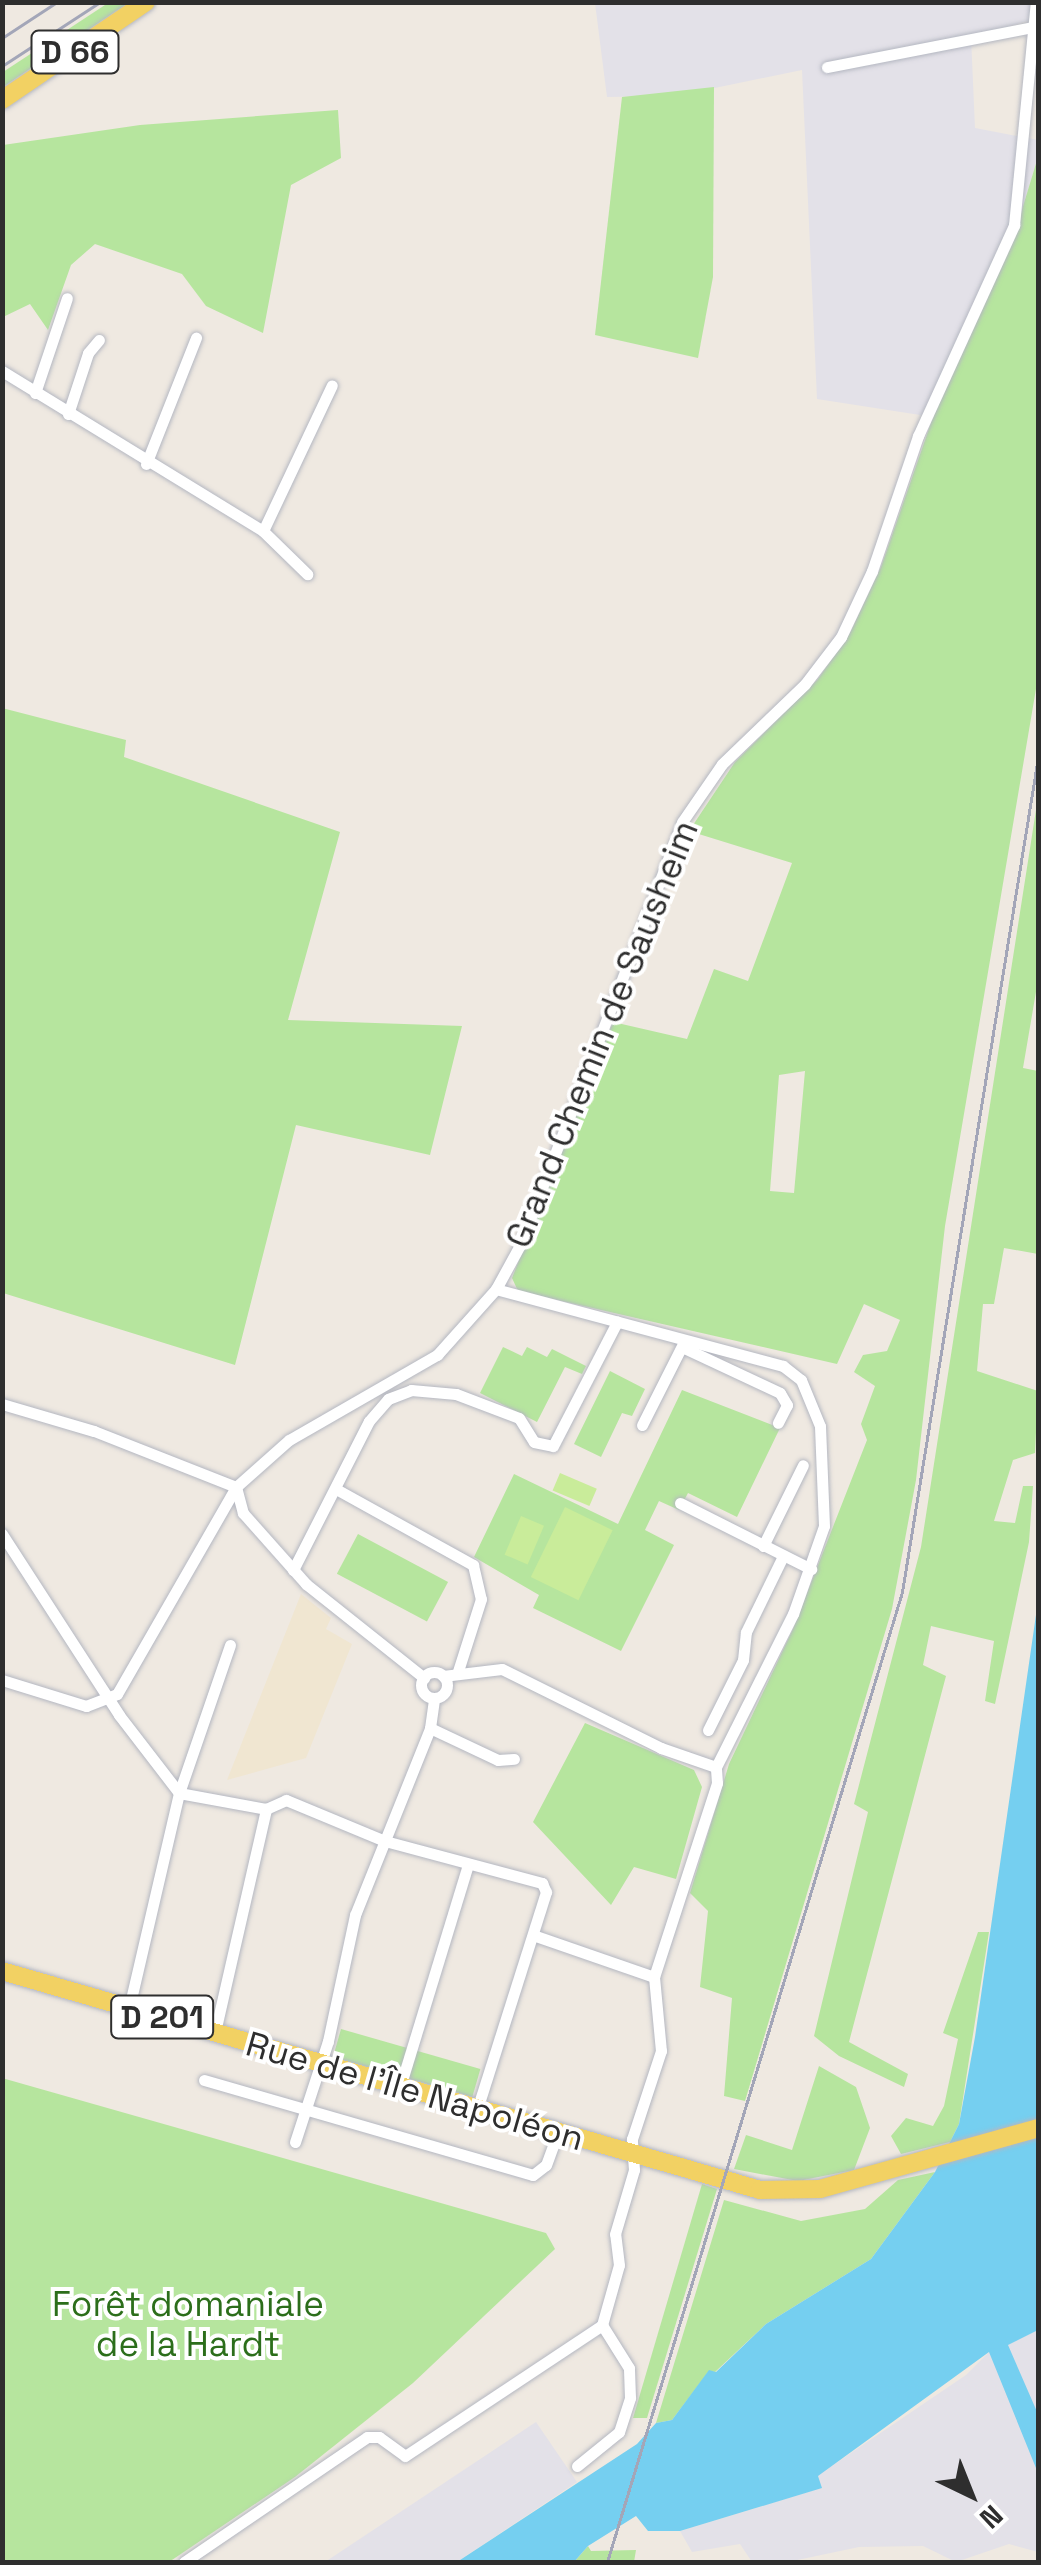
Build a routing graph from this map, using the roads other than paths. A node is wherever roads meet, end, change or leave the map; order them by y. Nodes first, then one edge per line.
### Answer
1 (146, 2) edge
2 (1036, 2) edge
3 (1033, 27) junction
4 (827, 67) dead end
5 (2, 100) edge
6 (66, 298) dead end
7 (196, 338) dead end
8 (99, 340) dead end
9 (2, 371) edge
10 (332, 385) dead end
11 (35, 393) junction
12 (68, 414) junction
13 (146, 464) junction
14 (263, 532) junction
15 (307, 574) dead end
16 (496, 1290) junction
17 (617, 1322) junction
18 (683, 1344) junction
19 (759, 1359) junction
20 (749, 1378) junction
21 (2, 1404) edge
22 (778, 1423) dead end
23 (642, 1426) dead end
24 (804, 1465) dead end
25 (236, 1487) junction
26 (336, 1489) junction
27 (680, 1504) dead end
28 (220, 1513) junction
29 (243, 1513) junction
30 (2, 1534) edge
31 (763, 1546) junction
32 (783, 1556) junction
33 (811, 1569) junction
34 (293, 1570) junction
35 (230, 1645) dead end
36 (458, 1670) junction
37 (444, 1676) junction
38 (424, 1678) junction
39 (2, 1680) edge
40 (109, 1698) junction
41 (434, 1698) junction
42 (430, 1728) junction
43 (708, 1730) dead end
44 (514, 1759) dead end
45 (716, 1767) junction
46 (179, 1794) junction
47 (266, 1809) junction
48 (385, 1841) junction
49 (468, 1864) junction
50 (533, 1934) junction
51 (2, 1972) edge
52 (654, 1977) junction
53 (130, 2008) junction
54 (215, 2032) junction
55 (321, 2064) junction
56 (204, 2080) dead end
57 (400, 2086) junction
58 (477, 2109) junction
59 (306, 2111) junction
60 (1038, 2128) edge
61 (558, 2132) junction
62 (295, 2142) dead end
63 (633, 2154) junction
64 (602, 2324) junction
65 (577, 2466) dead end
66 (184, 2562) edge

1 - 5 main road, D 66
2 - 3 street, Grand Chemin de Sausheim
3 - 4 street
3 - 16 street, Grand Chemin de Sausheim
6 - 11 street
7 - 13 street
8 - 12 street
9 - 11 street
10 - 14 street
11 - 12 street
12 - 13 street
13 - 14 street
14 - 15 street
16 - 17 street
16 - 25 street, Grand Chemin de Sausheim
17 - 18 street
17 - 26 street
18 - 19 street
18 - 20 street
18 - 23 street
19 - 20 street
19 - 33 street
20 - 22 street
21 - 25 street
24 - 31 street
25 - 28 street, Grand Chemin de Sausheim
25 - 29 street
26 - 34 street
26 - 36 street
27 - 31 street
28 - 29 street
28 - 40 street, Grand Chemin de Sausheim
29 - 34 street
30 - 40 street
31 - 32 street
32 - 33 street
32 - 43 street
33 - 45 street
34 - 38 street
35 - 46 street
36 - 37 street
36 - 45 street
37 - 38 street
37 - 41 street
38 - 41 street
39 - 40 street
40 - 46 street
41 - 42 street
42 - 44 street
42 - 48 street
45 - 52 street
46 - 47 street
46 - 53 street
47 - 48 street
47 - 54 street
48 - 49 street
48 - 55 street
49 - 50 street
49 - 57 street
50 - 52 street
50 - 58 street
51 - 53 main road, Rue de l'Île Napoléon / D 201
52 - 63 street
53 - 54 main road, Rue de l'Île Napoléon / D 201
54 - 55 main road, Rue de l'Île Napoléon / D 201
55 - 57 main road, Rue de l'Île Napoléon / D 201
55 - 59 street
56 - 59 street
57 - 58 main road, Rue de l'Île Napoléon / D 201
58 - 61 main road, Rue de l'Île Napoléon / D 201
59 - 61 street
59 - 62 street
60 - 63 main road, Rue de l'Île Napoléon / D 201
61 - 63 main road, Rue de l'Île Napoléon / D 201
63 - 64 street
64 - 65 street
64 - 66 street

